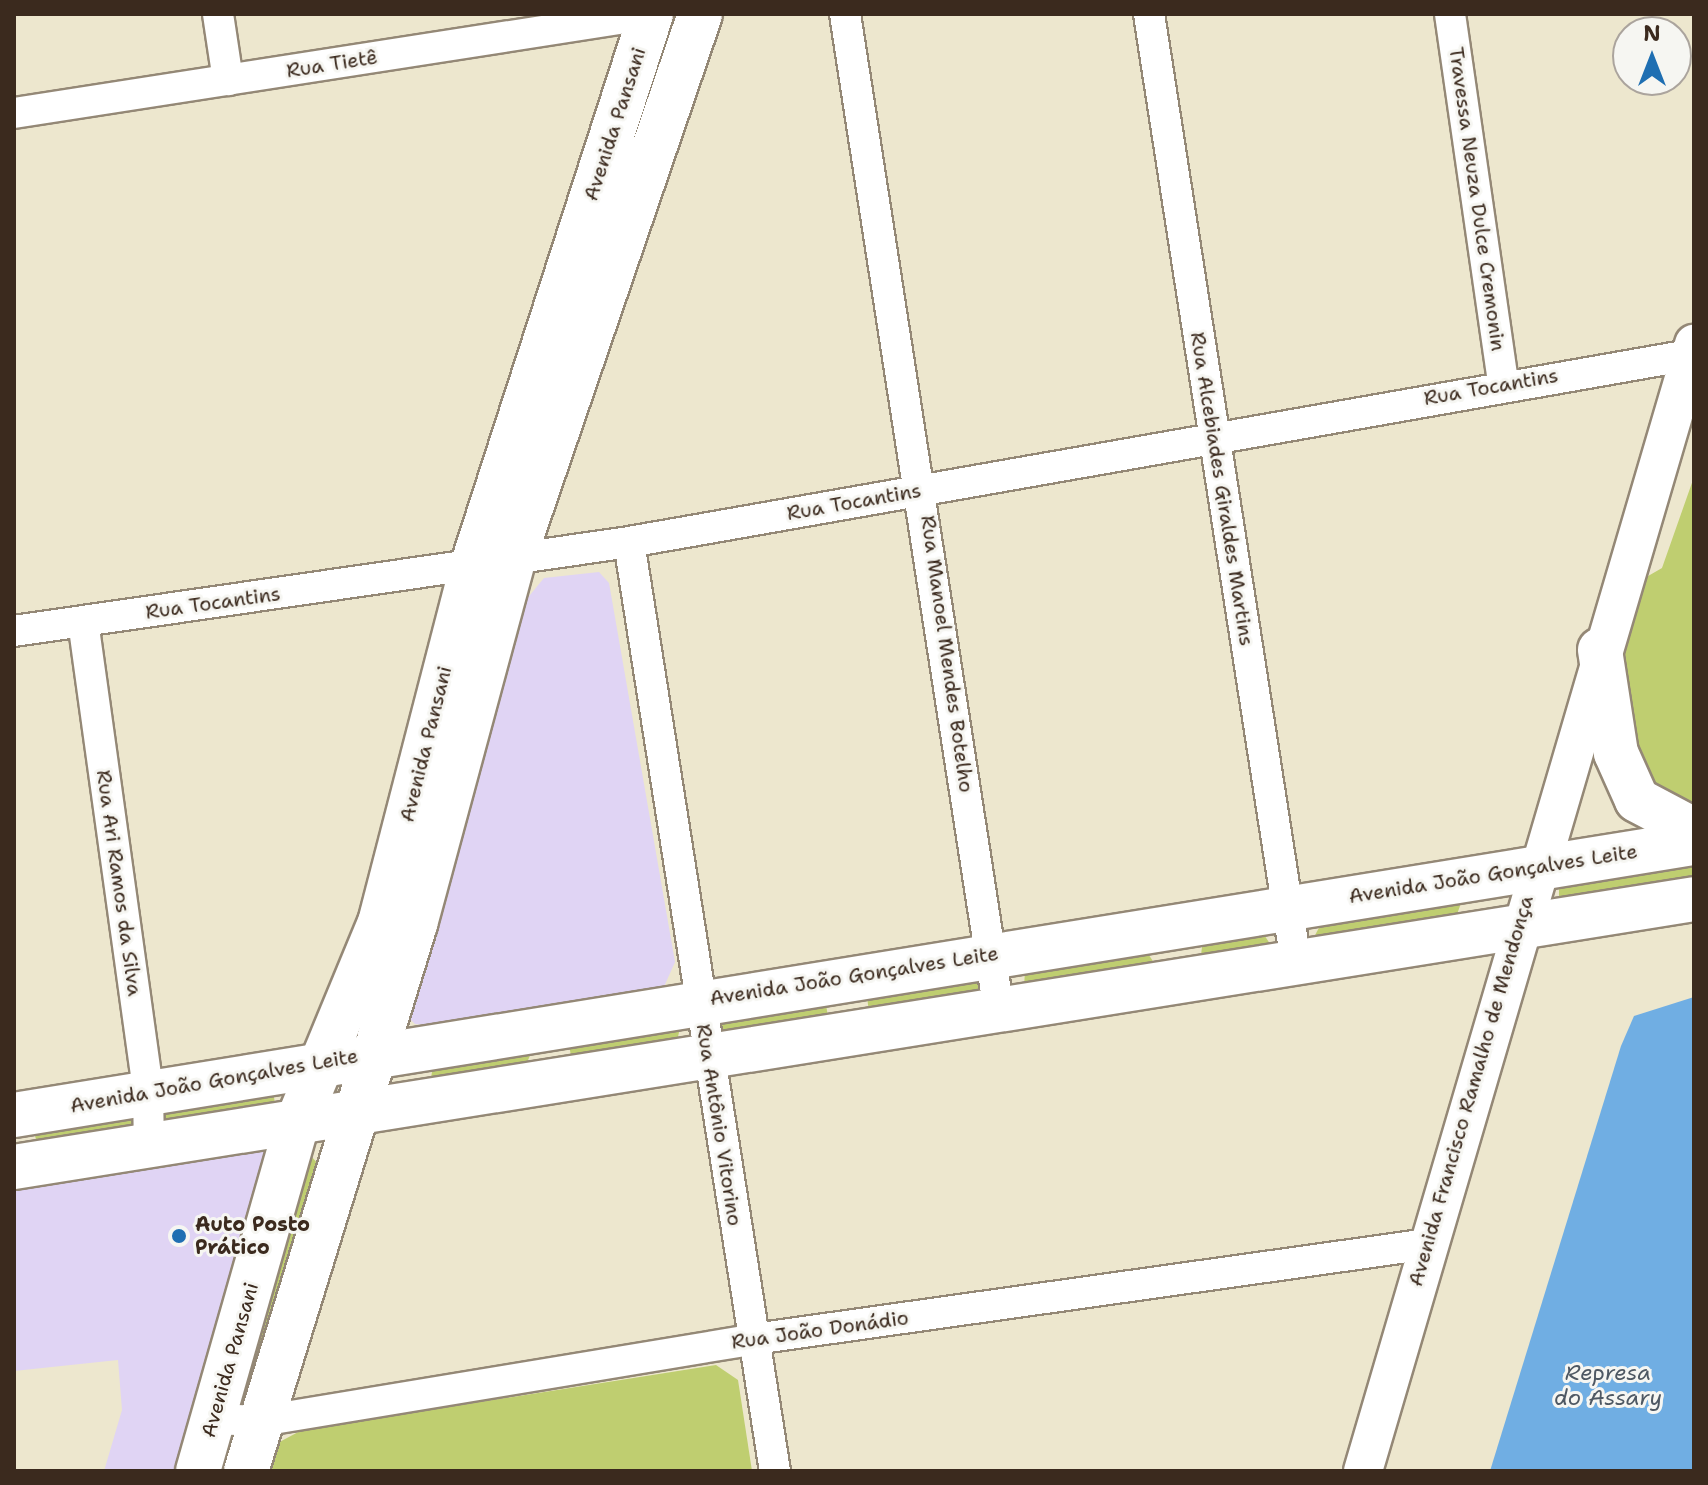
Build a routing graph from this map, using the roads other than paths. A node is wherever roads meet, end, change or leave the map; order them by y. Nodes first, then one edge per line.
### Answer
1 (218, 14) edge
2 (651, 14) edge
3 (700, 14) edge
4 (845, 14) edge
5 (1149, 14) edge
6 (1450, 14) edge
7 (596, 18) edge
8 (228, 80) junction
9 (14, 113) edge
10 (1692, 349) edge
11 (1503, 383) junction
12 (1214, 442) junction
13 (923, 490) junction
14 (629, 542) junction
15 (492, 564) junction
16 (83, 621) junction
17 (14, 631) edge
18 (1600, 650) junction
19 (1694, 830) edge
20 (1694, 843) edge
21 (1535, 866) junction
22 (1694, 899) edge
23 (1288, 906) junction
24 (1161, 927) junction
25 (1517, 928) junction
26 (992, 954) junction
27 (1296, 963) junction
28 (846, 977) junction
29 (1171, 983) junction
30 (700, 1001) junction
31 (999, 1011) junction
32 (552, 1025) junction
33 (853, 1034) junction
34 (373, 1054) junction
35 (706, 1057) junction
36 (324, 1062) junction
37 (552, 1082) junction
38 (148, 1091) junction
39 (351, 1114) junction
40 (14, 1115) edge
41 (297, 1123) junction
42 (149, 1146) junction
43 (15, 1154) edge
44 (1428, 1244) junction
45 (754, 1339) junction
46 (213, 1419) junction
47 (261, 1421) junction
48 (198, 1471) edge
49 (246, 1471) edge
50 (775, 1471) edge
51 (1363, 1471) edge

1 - 8 street
2 - 7 street, Rua Tietê
2 - 15 main road, Avenida Pansani
3 - 15 main road, Avenida Pansani
4 - 13 street, Rua Manoel Mendes Botelho
5 - 12 street, Rua Alcebiades Giraldes Martins
6 - 11 street, Travessa Neuza Dulce Cremonin
7 - 8 street, Rua Tietê
8 - 9 street, Rua Tietê
10 - 11 street, Rua Tocantins
10 - 18 street, Avenida Francisco Ramalho de Mendonça
11 - 12 street, Rua Tocantins
12 - 13 street, Rua Tocantins
12 - 23 street, Rua Alcebiades Giraldes Martins
13 - 14 street, Rua Tocantins
13 - 26 street, Rua Manoel Mendes Botelho
14 - 15 street, Rua Tocantins
14 - 30 street, Rua Antônio Vitorino
15 - 16 street, Rua Tocantins
15 - 34 main road, Avenida Pansani
15 - 36 main road, Avenida Pansani
16 - 17 street, Rua Tocantins
16 - 38 street, Rua Ari Ramos da Silva
18 - 19 main road
18 - 21 street, Avenida Francisco Ramalho de Mendonça
20 - 21 main road, Avenida João Gonçalves Leite
21 - 23 main road, Avenida João Gonçalves Leite
21 - 25 street, Avenida Francisco Ramalho de Mendonça
22 - 25 main road
23 - 24 main road, Avenida João Gonçalves Leite
23 - 27 street, Rua Alcebiades Giraldes Martins
24 - 26 main road, Avenida João Gonçalves Leite
24 - 29 main road
25 - 27 main road
25 - 44 street, Avenida Francisco Ramalho de Mendonça
26 - 28 main road, Avenida João Gonçalves Leite
26 - 31 street, Rua Manoel Mendes Botelho
27 - 29 main road
28 - 30 main road, Avenida João Gonçalves Leite
28 - 33 main road
29 - 31 main road
30 - 32 main road, Avenida João Gonçalves Leite
30 - 35 street, Rua Antônio Vitorino
31 - 33 main road
32 - 34 main road, Avenida João Gonçalves Leite
32 - 37 main road
33 - 35 main road
34 - 36 main road, Avenida João Gonçalves Leite
34 - 39 main road, Avenida Pansani
35 - 37 main road
35 - 45 street, Rua Antônio Vitorino
36 - 38 main road, Avenida João Gonçalves Leite
36 - 41 main road, Avenida Pansani
37 - 39 main road
38 - 40 main road, Avenida João Gonçalves Leite
38 - 42 street, Rua Ari Ramos da Silva
39 - 41 main road
39 - 47 main road, Avenida Pansani
41 - 42 main road
41 - 46 main road, Avenida Pansani
42 - 43 main road
44 - 45 street, Rua João Donádio
44 - 51 street, Avenida Francisco Ramalho de Mendonça
45 - 47 street, Rua João Donádio
45 - 50 street, Rua Antônio Vitorino
46 - 47 street, Rua João Donádio
46 - 48 main road, Avenida Pansani
47 - 49 main road, Avenida Pansani

